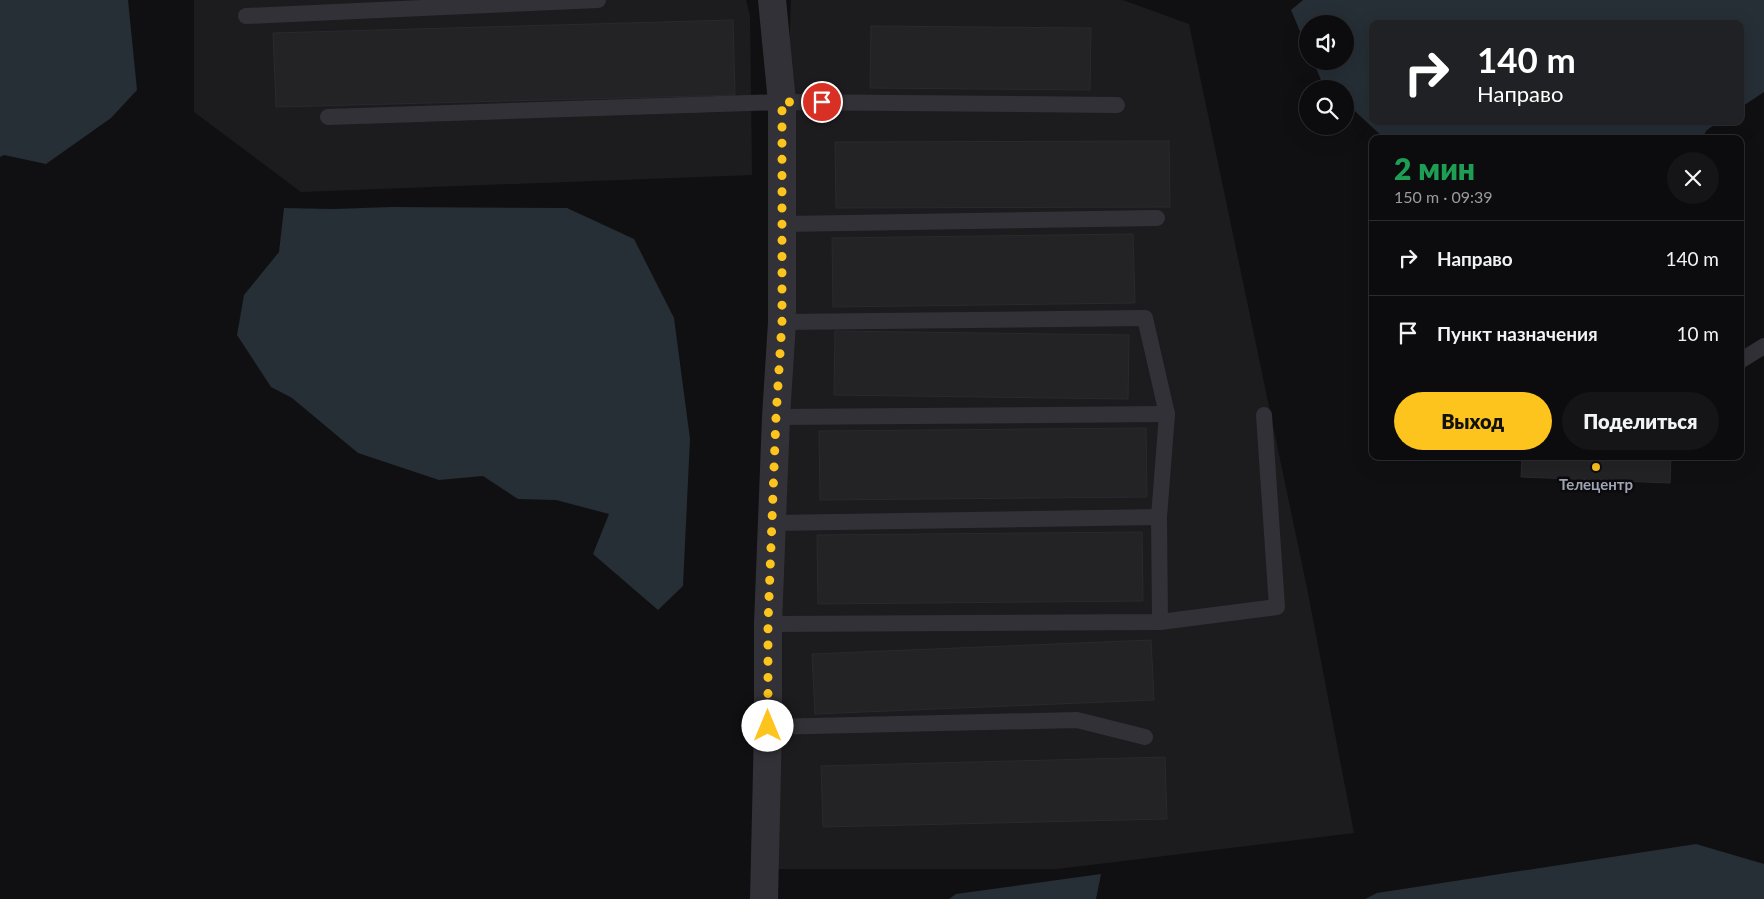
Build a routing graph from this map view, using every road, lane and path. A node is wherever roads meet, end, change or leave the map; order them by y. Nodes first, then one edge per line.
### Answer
1 (598, 0) edge
2 (772, 0) edge
3 (246, 16) dead end
4 (782, 102) junction
5 (1117, 105) dead end
6 (328, 117) dead end
7 (1157, 218) dead end
8 (783, 224) junction
9 (782, 322) junction
10 (1764, 346) edge
11 (1744, 358) edge
12 (1167, 414) junction
13 (1264, 415) dead end
14 (776, 417) junction
15 (1159, 517) junction
16 (772, 523) junction
17 (1160, 622) junction
18 (768, 624) junction
19 (768, 726) junction
20 (1145, 738) dead end
21 (764, 899) edge

1 - 3 lane
2 - 4 street
4 - 5 lane
4 - 6 lane
4 - 8 street
7 - 8 lane
8 - 9 street
9 - 12 lane
9 - 14 street
10 - 11 lane
12 - 14 lane
12 - 15 lane
13 - 17 lane
14 - 16 street
15 - 16 lane
15 - 17 lane
16 - 18 street
17 - 18 lane
18 - 19 street
19 - 20 lane
19 - 21 street

